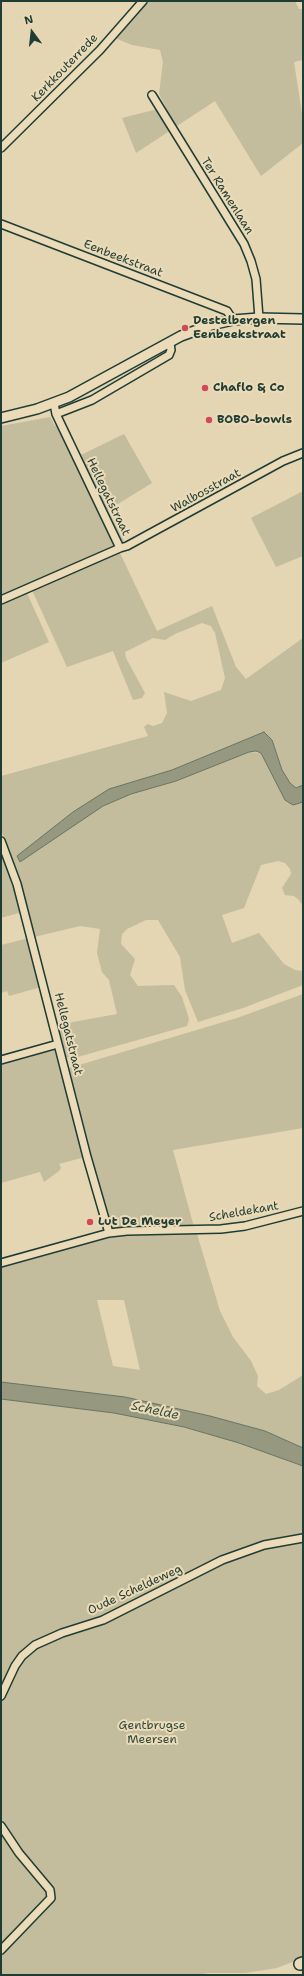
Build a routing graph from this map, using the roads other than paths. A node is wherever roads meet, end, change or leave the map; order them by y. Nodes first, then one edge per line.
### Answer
1 (144, 1) edge
2 (152, 95) dead end
3 (1, 148) edge
4 (1, 224) edge
5 (259, 318) junction
6 (303, 319) edge
7 (233, 320) junction
8 (170, 343) junction
9 (54, 403) junction
10 (56, 414) junction
11 (1, 418) edge
12 (303, 453) edge
13 (120, 548) junction
14 (1, 600) edge
15 (1, 841) edge
16 (58, 1044) junction
17 (1, 1060) edge
18 (303, 1211) edge
19 (109, 1233) junction
20 (1, 1263) edge
21 (303, 1538) edge
22 (1, 1696) edge
23 (1, 1826) edge
24 (1, 1950) edge

1 - 3 street, Kerkkouterrede
2 - 5 street, Ter Ramenlaan
4 - 7 street, Eenbeekstraat
5 - 6 main road
5 - 7 main road
7 - 8 main road
8 - 9 main road
8 - 10 street
9 - 10 street, Hellegatstraat
9 - 11 main road
10 - 13 street, Hellegatstraat
12 - 13 street, Walbosstraat
13 - 14 street, Hellegatstraat
15 - 16 street, Hellegatstraat
16 - 17 street
16 - 19 street, Hellegatstraat
18 - 19 street, Scheldekant
19 - 20 street, Scheldekant
21 - 22 street, Oude Scheldeweg
23 - 24 street

